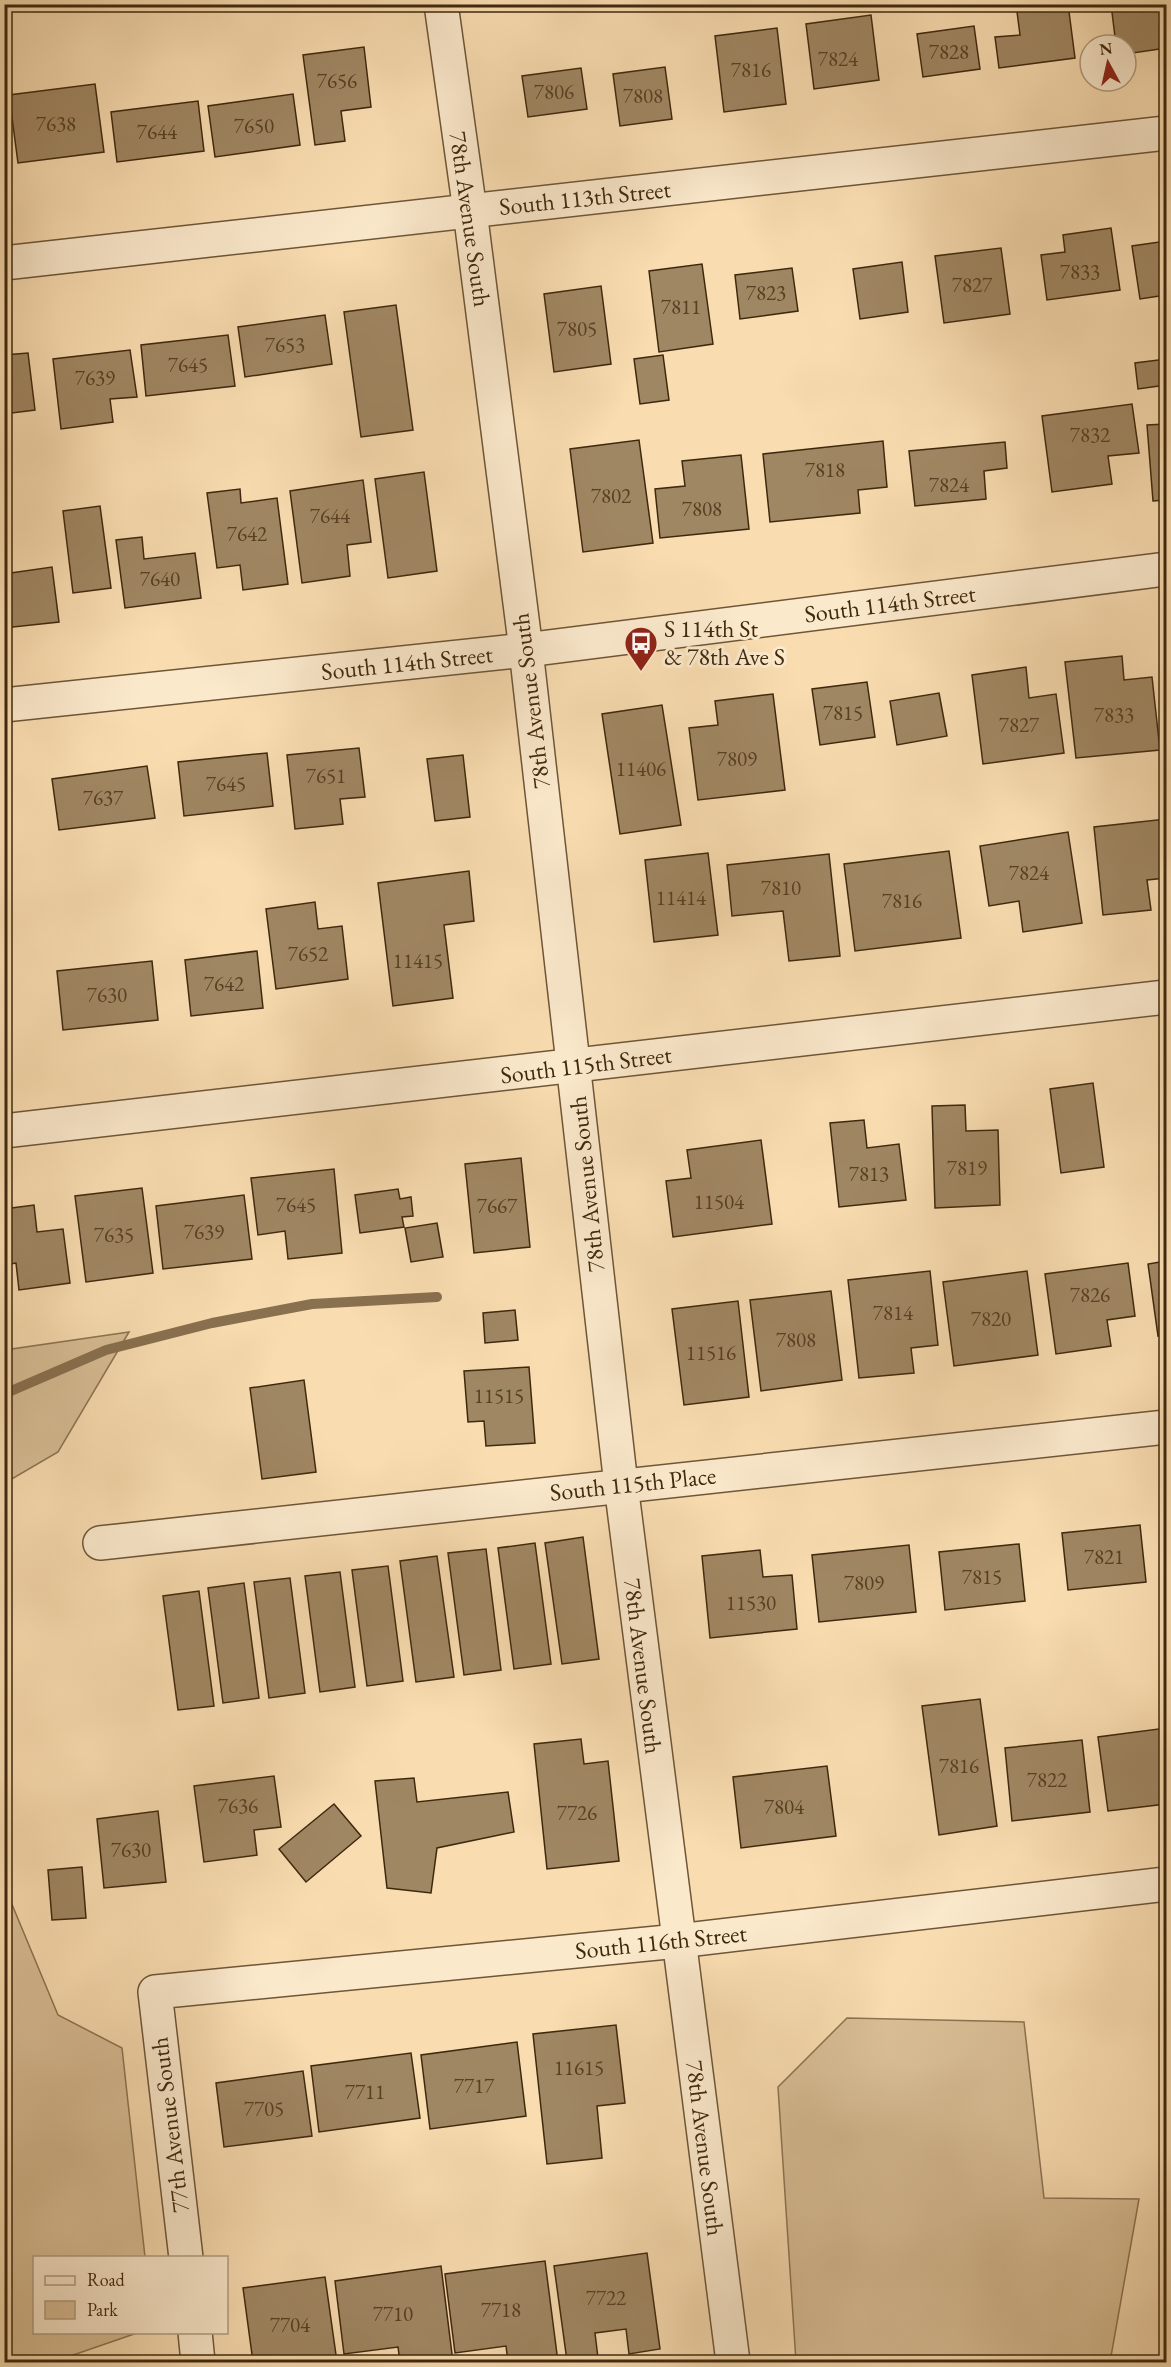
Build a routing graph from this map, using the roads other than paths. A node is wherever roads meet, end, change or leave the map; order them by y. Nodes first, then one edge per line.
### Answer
1 (441, 4) edge
2 (1167, 133) edge
3 (470, 211) junction
4 (4, 263) edge
5 (1167, 569) edge
6 (526, 650) junction
7 (4, 705) edge
8 (1167, 998) edge
9 (574, 1066) junction
10 (4, 1131) edge
11 (1167, 1427) edge
12 (621, 1485) junction
13 (100, 1543) dead end
14 (1167, 1884) edge
15 (678, 1941) junction
16 (155, 1992) joint
17 (186, 2256) edge
18 (195, 2334) edge
19 (198, 2362) edge
20 (733, 2362) edge

1 - 3 street, 78th Avenue South
2 - 3 street, South 113th Street
3 - 4 street, South 113th Street
3 - 6 street, 78th Avenue South
5 - 6 street, South 114th Street
6 - 7 street, South 114th Street
6 - 9 street, 78th Avenue South
8 - 9 street, South 115th Street
9 - 10 street, South 115th Street
9 - 12 street, 78th Avenue South
11 - 12 street, South 115th Place
12 - 13 street, South 115th Place
12 - 15 street, 78th Avenue South
14 - 15 street, South 116th Street
15 - 16 street, South 116th Street
15 - 20 street, 78th Avenue South
16 - 17 street, 77th Avenue South
18 - 19 street

